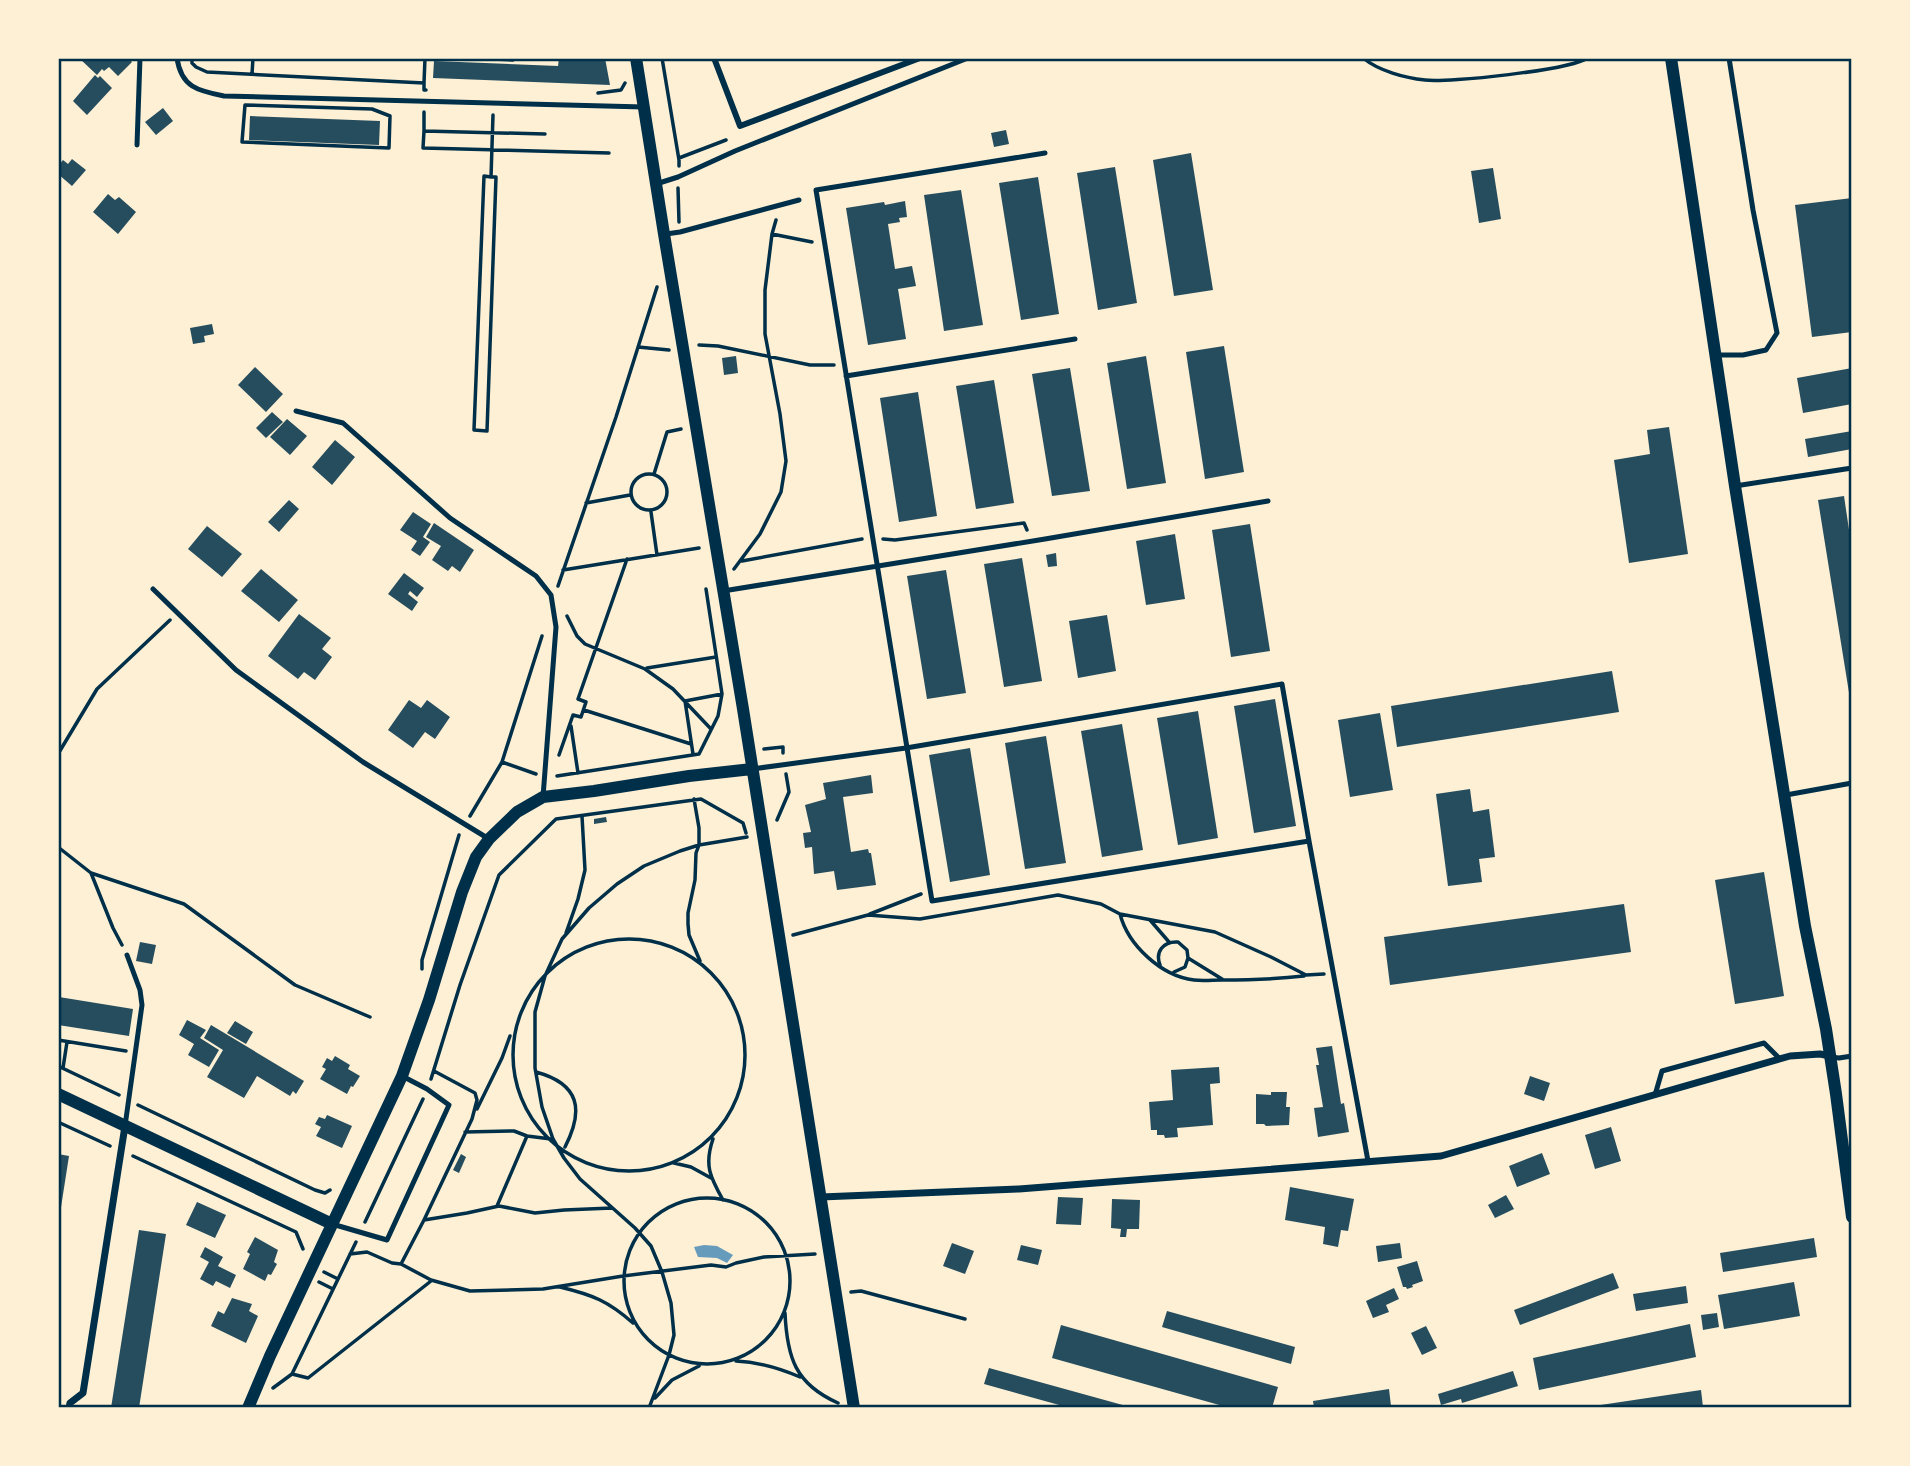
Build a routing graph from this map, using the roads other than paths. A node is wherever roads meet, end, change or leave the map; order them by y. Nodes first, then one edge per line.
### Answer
1 (140, 58) edge
2 (177, 58) edge
3 (636, 58) edge
4 (714, 58) edge
5 (920, 58) edge
6 (968, 58) edge
7 (1671, 58) edge
8 (1729, 58) edge
9 (644, 107) junction
10 (137, 145) dead end
11 (1045, 153) dead end
12 (656, 184) junction
13 (799, 200) road end
14 (664, 234) junction
15 (1075, 338) dead end
16 (1716, 355) junction
17 (846, 376) junction
18 (296, 411) dead end
19 (1852, 468) edge
20 (1735, 486) junction
21 (1268, 501) dead end
22 (877, 566) junction
23 (153, 589) dead end
24 (723, 591) junction
25 (906, 748) junction
26 (752, 769) junction
27 (1852, 783) edge
28 (1784, 796) junction
29 (543, 797) junction
30 (489, 838) junction
31 (1309, 841) junction
32 (127, 955) road end
33 (1830, 1056) junction
34 (1852, 1056) edge
35 (1780, 1059) junction
36 (402, 1076) junction
37 (58, 1094) edge
38 (1656, 1095) junction
39 (125, 1126) junction
40 (1368, 1161) junction
41 (821, 1197) junction
42 (1852, 1217) edge
43 (332, 1224) junction
44 (69, 1408) edge
45 (248, 1408) edge
46 (854, 1408) edge

1 - 10 lane
2 - 9 lane
3 - 9 street
4 - 5 street
6 - 12 lane
7 - 16 street
8 - 16 lane
9 - 12 street
11 - 17 lane
12 - 14 street
13 - 14 lane
14 - 24 street
15 - 17 lane
16 - 20 street
17 - 22 lane
18 - 29 lane
19 - 20 lane
20 - 28 street
21 - 22 lane
22 - 24 lane
22 - 25 lane
23 - 30 lane
24 - 26 street
25 - 26 lane
25 - 31 lane
25 - 31 lane
26 - 29 street
26 - 41 street
27 - 28 lane
28 - 33 street
29 - 30 street
30 - 36 street
31 - 40 lane
32 - 39 lane
33 - 34 lane
33 - 35 street
33 - 42 street
35 - 38 street
35 - 38 lane
36 - 43 street
36 - 43 lane
37 - 39 street
38 - 40 street
39 - 43 street
39 - 44 street
40 - 41 street
41 - 46 street
43 - 45 street

